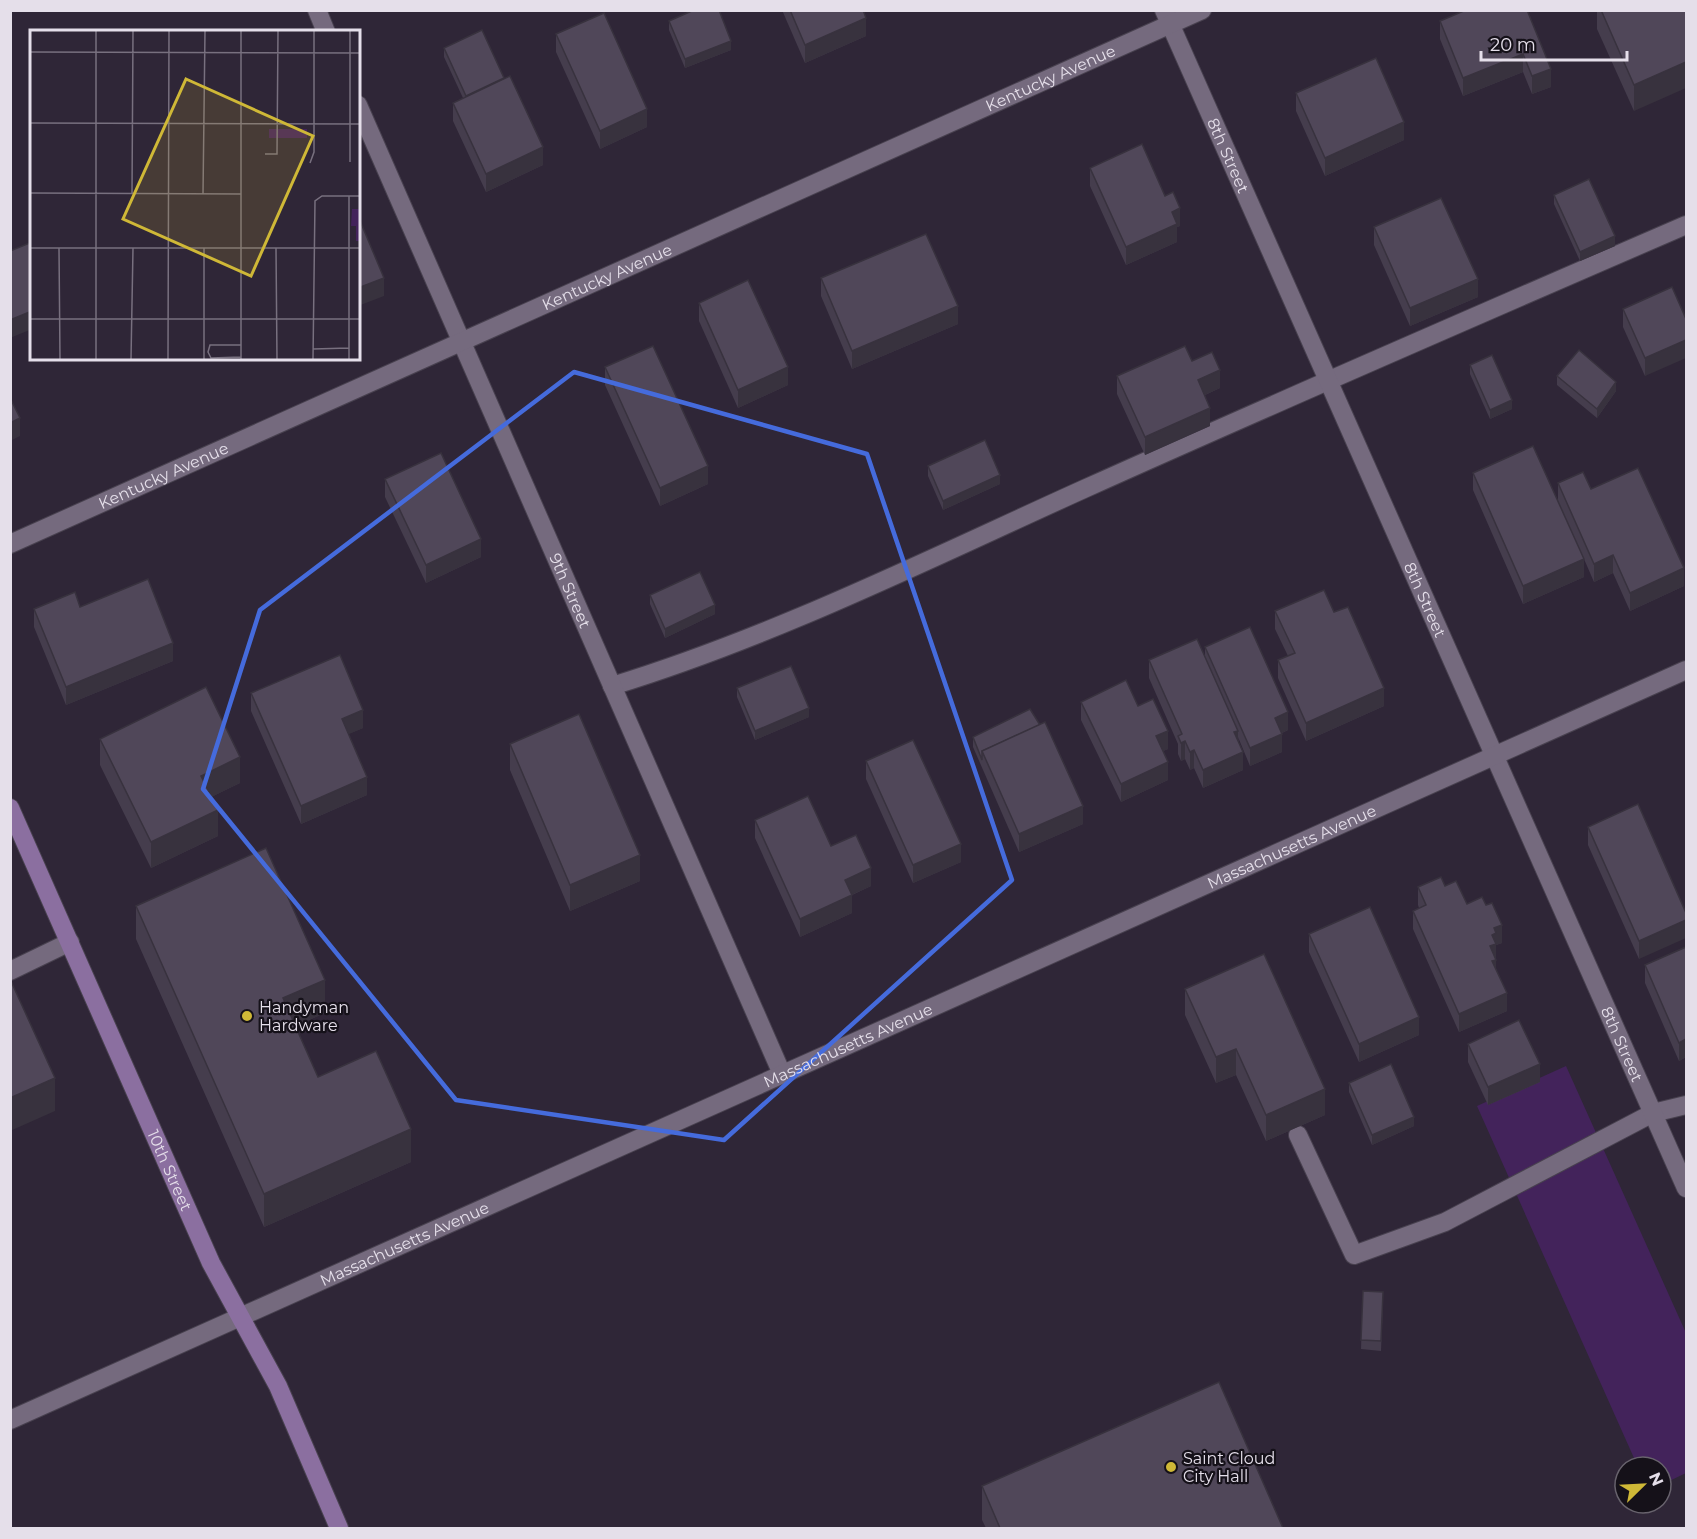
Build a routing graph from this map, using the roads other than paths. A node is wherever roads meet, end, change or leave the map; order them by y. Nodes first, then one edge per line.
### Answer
1 (317, 10) edge
2 (1202, 10) edge
3 (1167, 18) edge
4 (325, 30) edge
5 (360, 110) edge
6 (1686, 225) edge
7 (462, 340) junction
8 (1327, 380) junction
9 (10, 544) edge
10 (1686, 670) edge
11 (612, 686) junction
12 (1494, 755) junction
13 (10, 808) edge
14 (70, 942) junction
15 (10, 971) edge
16 (782, 1074) junction
17 (1686, 1105) edge
18 (1653, 1113) junction
19 (1298, 1135) edge
20 (1686, 1188) edge
21 (241, 1317) junction
22 (10, 1420) edge
23 (339, 1528) edge

1 - 4 street
2 - 3 street, Kentucky Avenue
3 - 7 street, Kentucky Avenue
3 - 8 street, 8th Street
5 - 7 street, 9th Street
6 - 8 street
7 - 9 street, Kentucky Avenue
7 - 11 street, 9th Street
8 - 11 street
8 - 12 street, 8th Street
10 - 12 street, Massachusetts Avenue
11 - 16 street, 9th Street
12 - 16 street, Massachusetts Avenue
12 - 18 street, 8th Street
13 - 14 street, 10th Street
14 - 15 street
14 - 21 street, 10th Street
16 - 21 street, Massachusetts Avenue
17 - 18 street
18 - 19 street
18 - 20 street, 8th Street
21 - 22 street, Massachusetts Avenue
21 - 23 street, 10th Street

